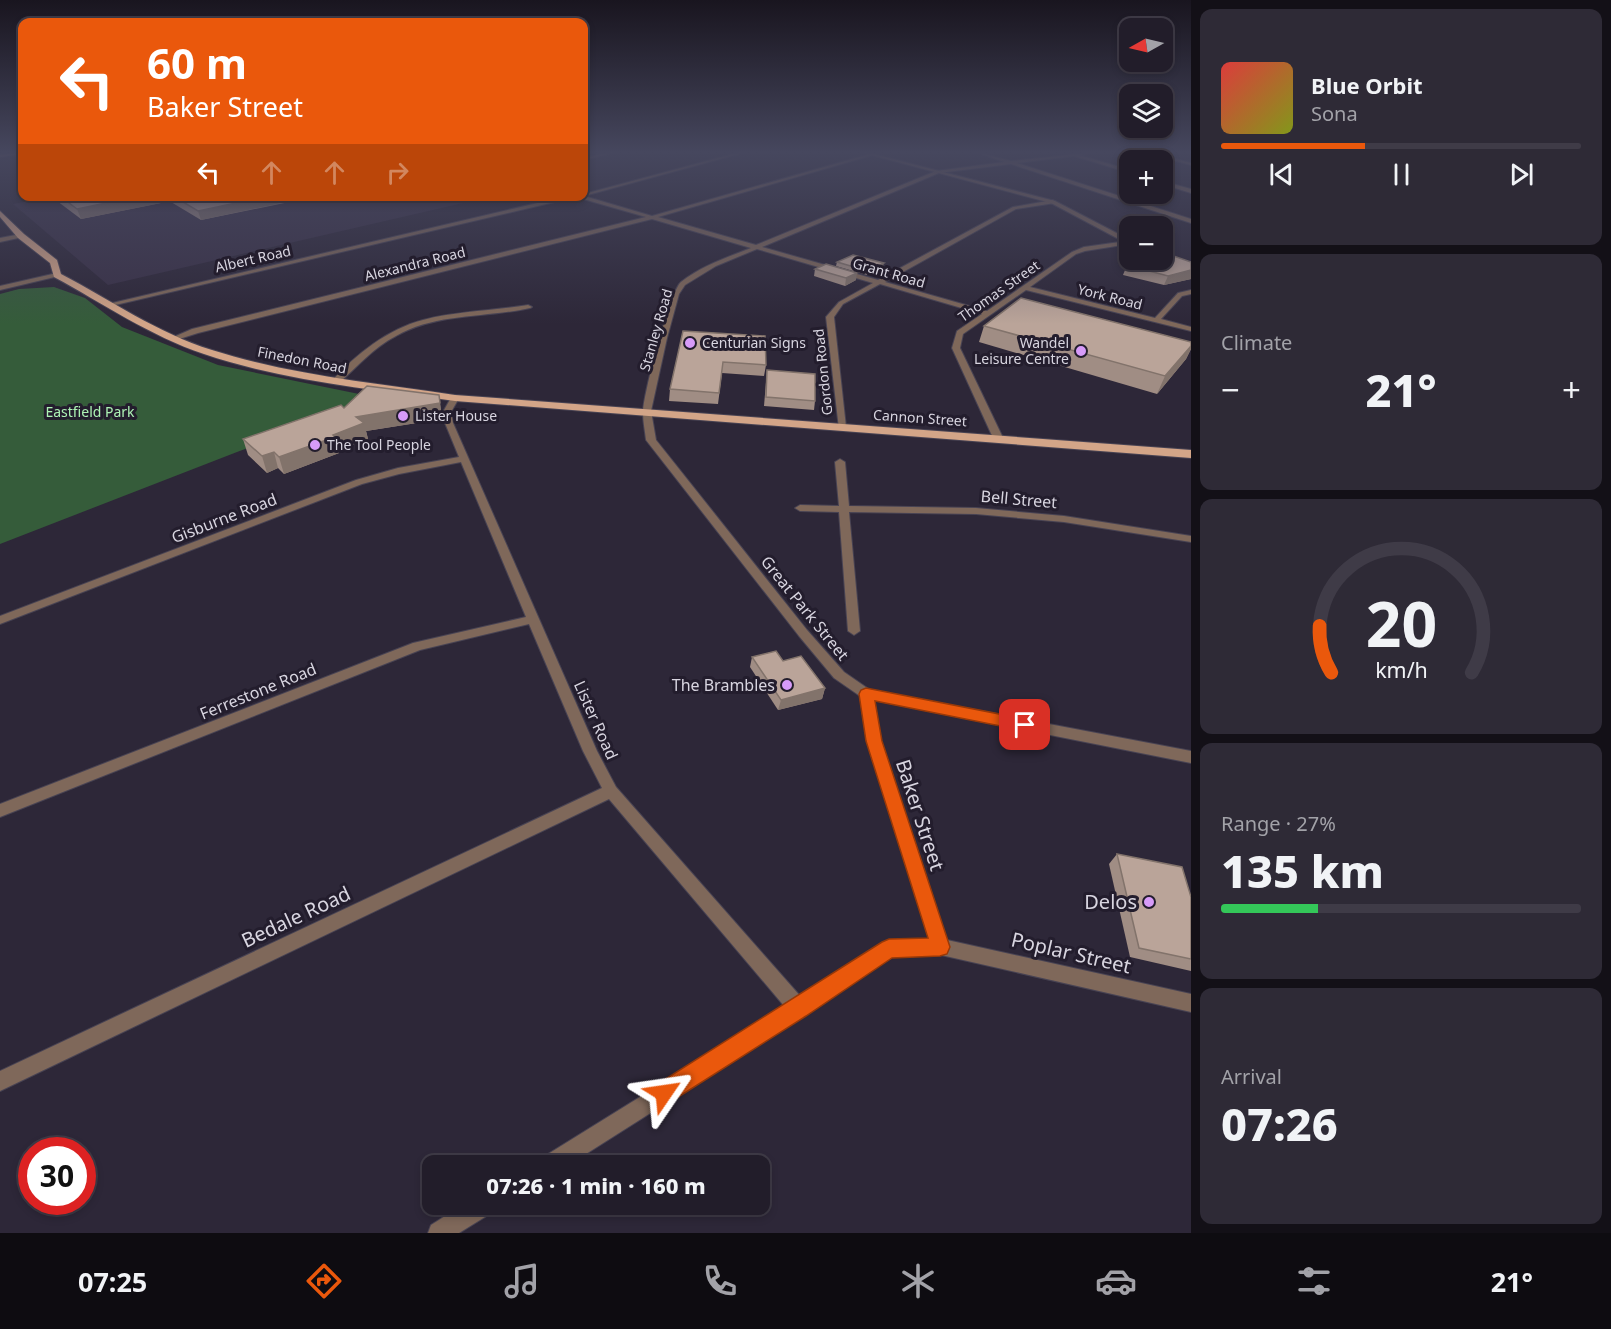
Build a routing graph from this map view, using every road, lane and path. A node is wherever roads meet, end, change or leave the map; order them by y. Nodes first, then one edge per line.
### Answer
1 (519, 210) edge
2 (622, 210) edge
3 (679, 210) edge
4 (844, 210) edge
5 (1013, 210) edge
6 (1067, 210) edge
7 (1156, 210) edge
8 (0, 213) edge
9 (650, 218) junction
10 (1191, 221) edge
11 (21, 236) junction
12 (1119, 238) edge
13 (0, 240) edge
14 (1119, 244) edge
15 (756, 246) junction
16 (57, 275) junction
17 (879, 283) junction
18 (1024, 287) junction
19 (0, 288) edge
20 (1191, 292) edge
21 (111, 304) junction
22 (528, 307) dead end
23 (505, 312) junction
24 (987, 313) junction
25 (1157, 320) junction
26 (511, 321) dead end
27 (1191, 329) edge
28 (173, 339) junction
29 (336, 381) junction
30 (456, 398) junction
31 (647, 411) junction
32 (842, 427) junction
33 (999, 440) junction
34 (1191, 454) edge
35 (464, 459) junction
36 (840, 462) dead end
37 (800, 508) dead end
38 (843, 508) junction
39 (1191, 539) edge
40 (533, 619) junction
41 (0, 620) edge
42 (854, 631) dead end
43 (866, 694) junction
44 (1191, 757) edge
45 (610, 791) junction
46 (0, 811) edge
47 (940, 947) junction
48 (1191, 1003) edge
49 (799, 1009) junction
50 (0, 1081) edge
51 (566, 1155) edge
52 (468, 1215) edge
53 (439, 1233) edge

1 - 21 street, Albert Road
2 - 9 street, Grant Road
3 - 9 street, Alexandra Road
4 - 15 street, Stanley Road
5 - 17 street, Gordon Road
6 - 12 street
7 - 10 street
8 - 11 main road, Finedon Road
9 - 15 street, Grant Road
9 - 28 street, Alexandra Road
11 - 13 street
11 - 16 main road, Finedon Road
14 - 18 street, Thomas Street
15 - 17 street, Grant Road
15 - 31 street, Stanley Road
16 - 19 street
16 - 21 main road, Finedon Road
17 - 24 street, Grant Road
17 - 32 street, Gordon Road
18 - 24 street, Thomas Street
18 - 25 street, York Road
20 - 25 street
21 - 28 main road, Finedon Road
22 - 23 street
23 - 26 street
23 - 29 street
24 - 33 street, Thomas Street
25 - 27 street, York Road
28 - 29 main road, Finedon Road
29 - 30 main road, Finedon Road
30 - 31 main road, Finedon Road
30 - 35 street, Lister Road
31 - 32 main road, Cannon Street
31 - 43 street, Great Park Street
32 - 33 main road, Cannon Street
33 - 34 main road, Cannon Street
35 - 40 street, Lister Road
35 - 41 street, Gisburne Road
36 - 38 street
37 - 38 street, Bell Street
38 - 39 street, Bell Street
38 - 42 street
40 - 45 street, Lister Road
40 - 46 street, Ferrestone Road
43 - 44 street, Great Park Street
43 - 47 street, Baker Street
45 - 49 street, Lister Road
45 - 50 street, Bedale Road
47 - 48 street, Poplar Street
47 - 49 street, Poplar Street
49 - 51 street, Poplar Street
52 - 53 street

